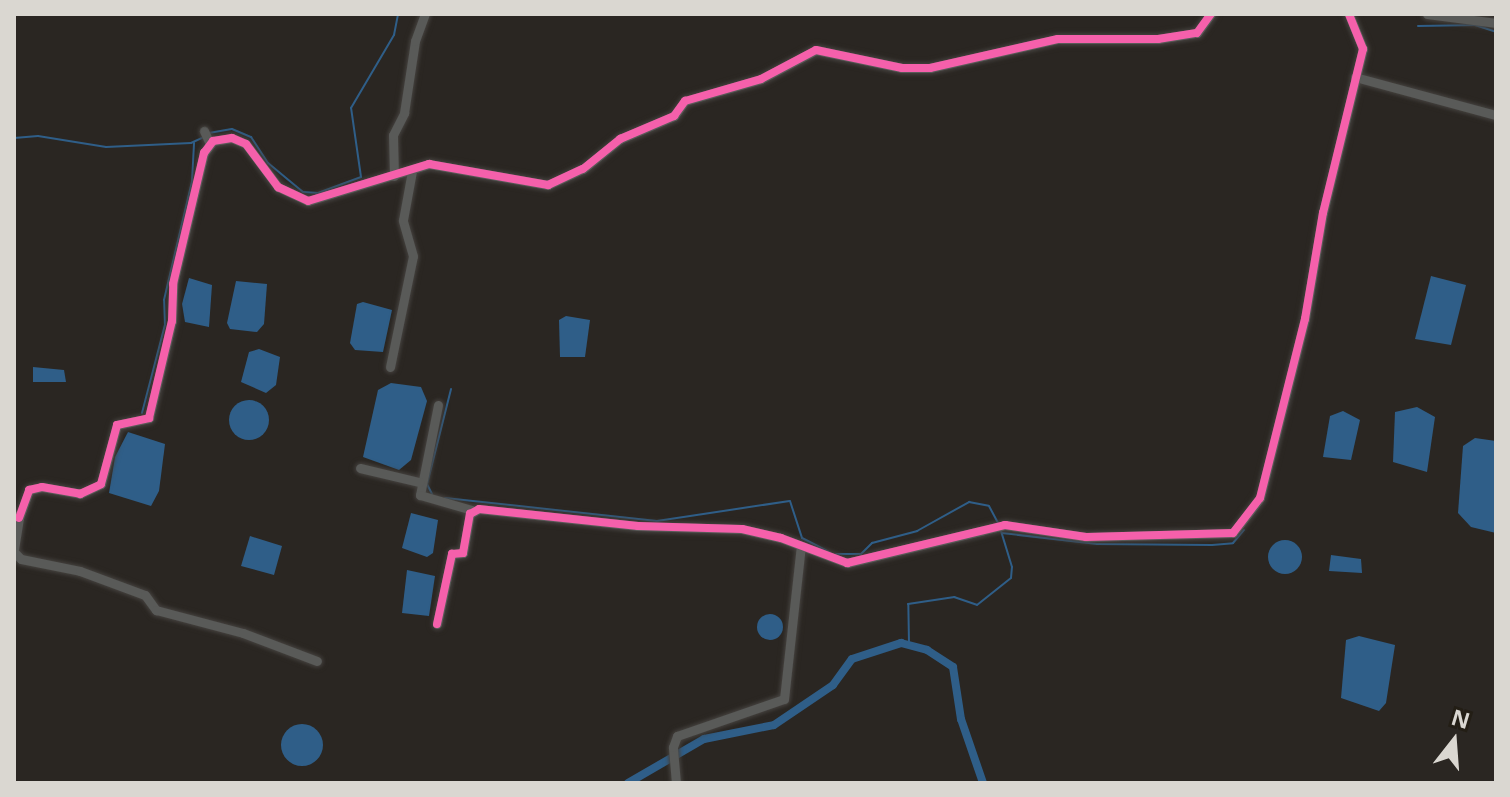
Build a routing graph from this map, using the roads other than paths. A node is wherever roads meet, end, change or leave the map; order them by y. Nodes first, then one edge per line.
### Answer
1 (425, 14) edge
2 (1211, 14) edge
3 (1349, 14) edge
4 (1427, 14) edge
5 (1496, 23) edge
6 (1355, 77) junction
7 (1496, 115) edge
8 (412, 171) junction
9 (394, 176) junction
10 (390, 367) dead end
11 (438, 405) dead end
12 (360, 468) dead end
13 (419, 482) junction
14 (472, 510) junction
15 (16, 516) edge
16 (801, 546) junction
17 (14, 550) edge
18 (437, 624) dead end
19 (317, 661) dead end
20 (676, 783) edge

1 - 9 street
2 - 8 street
3 - 6 street
4 - 5 street
6 - 7 street
6 - 16 street
8 - 9 street
8 - 10 street
9 - 15 street
11 - 13 street
12 - 13 street
13 - 14 street
14 - 16 street
14 - 18 street
15 - 17 street
16 - 20 street
17 - 19 street

